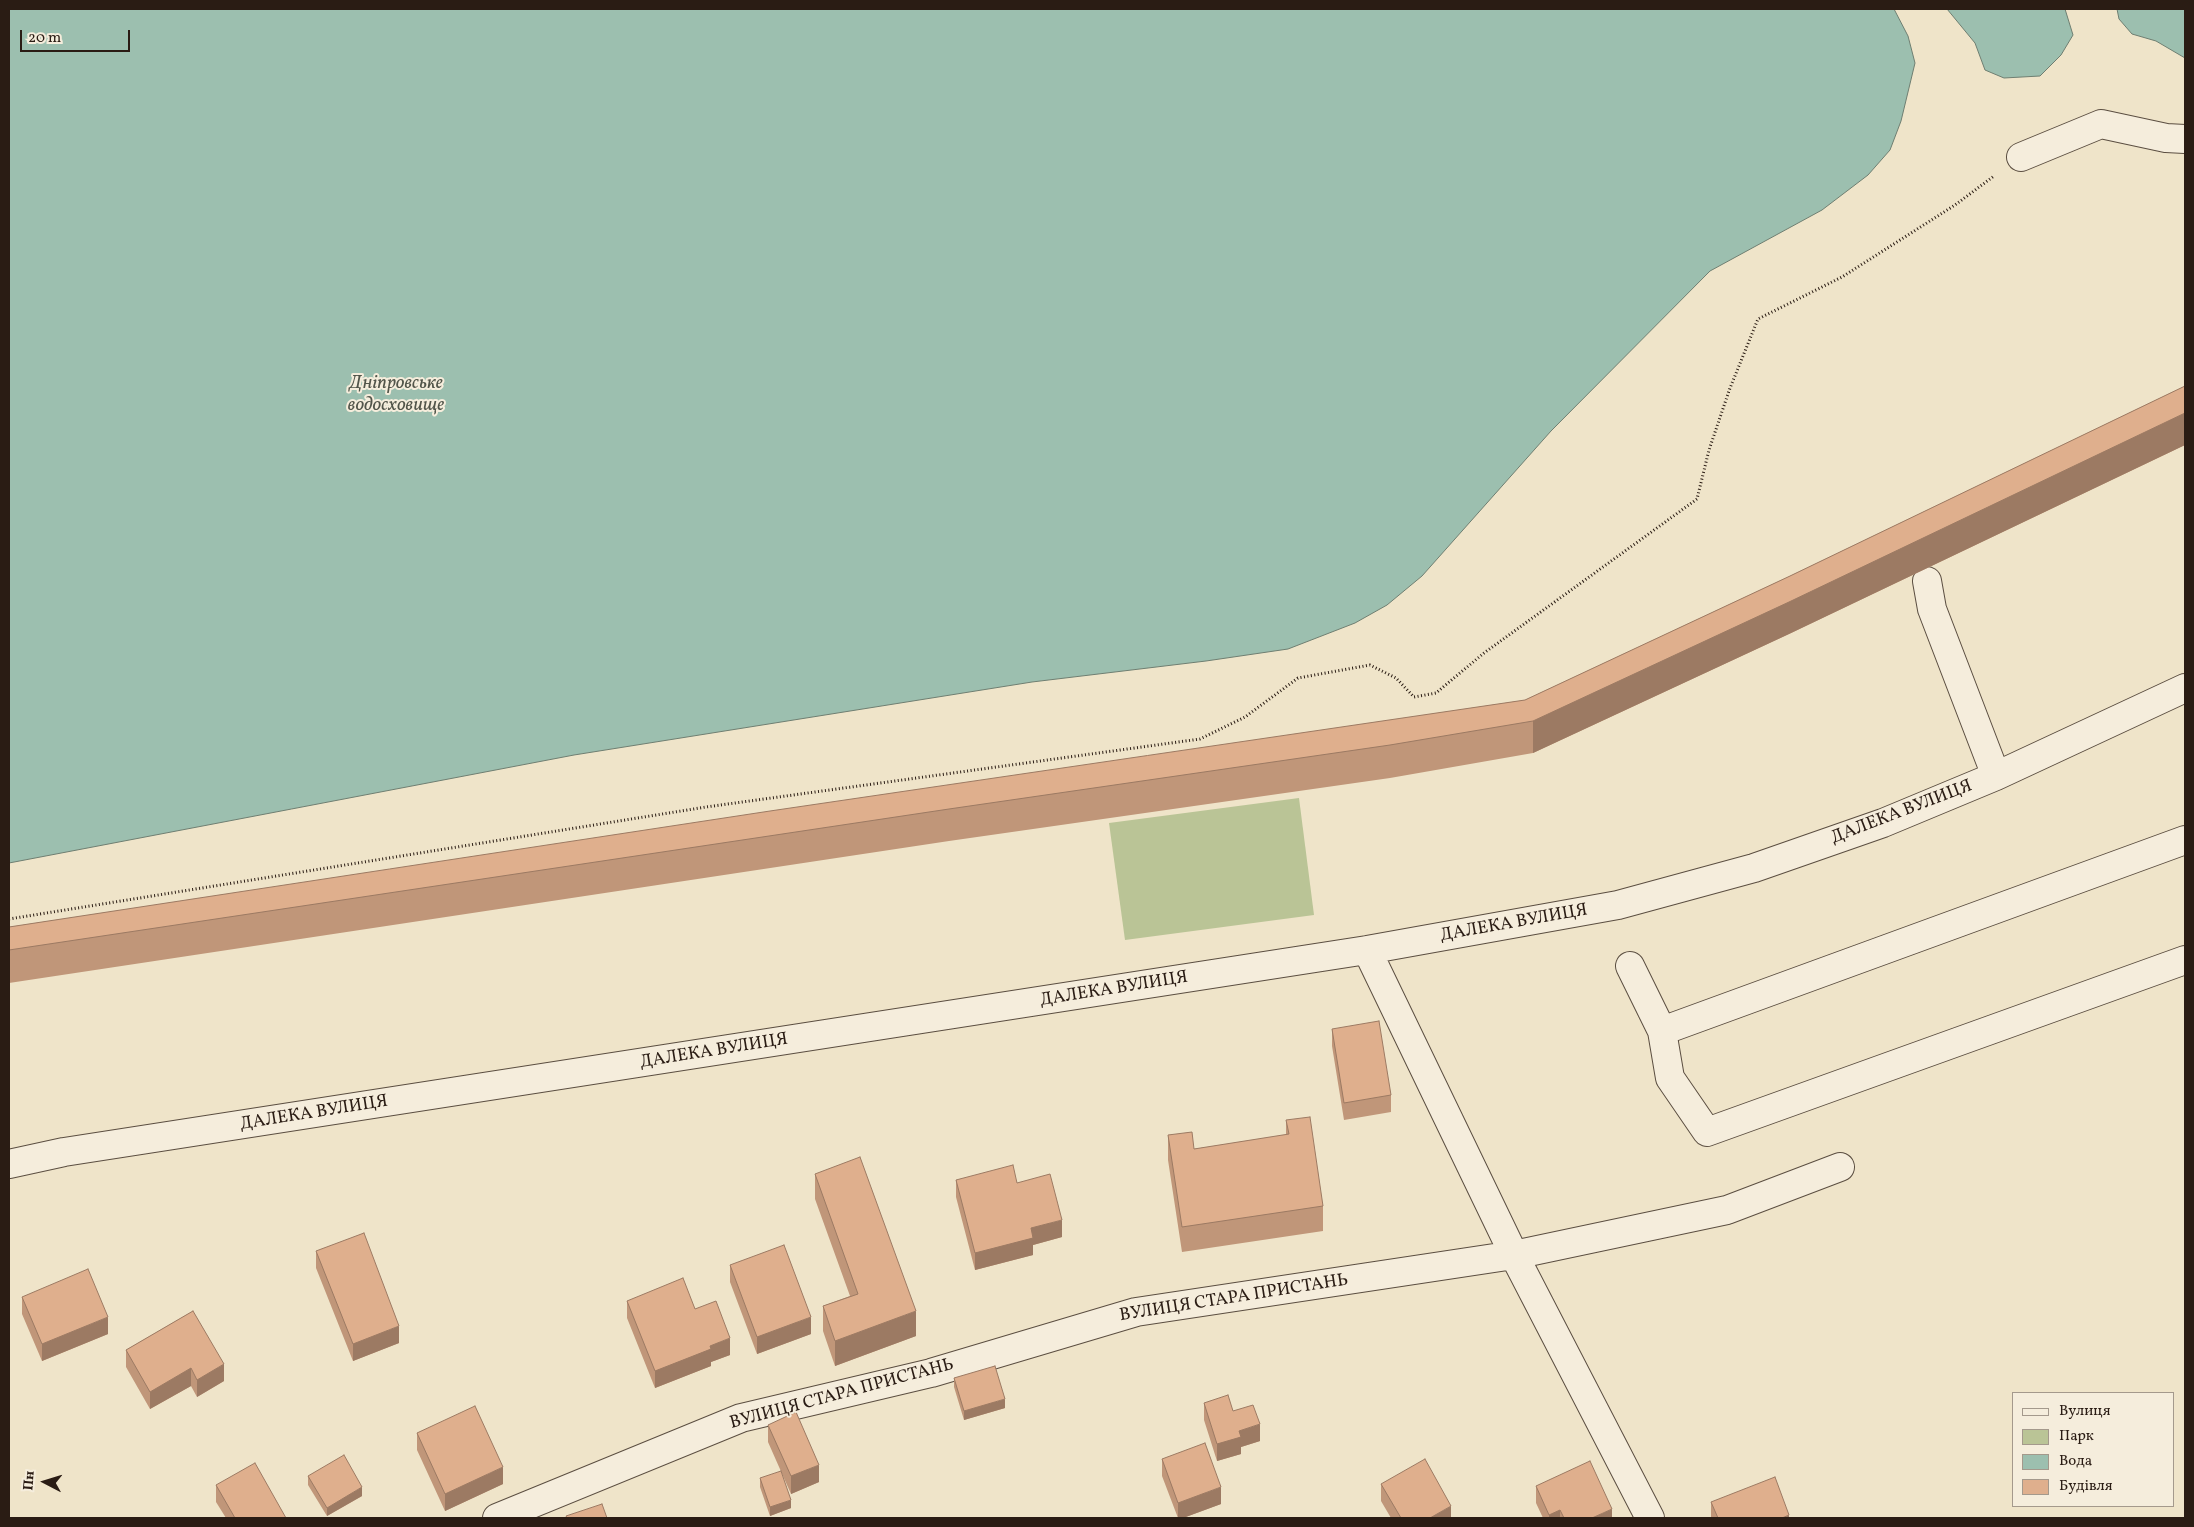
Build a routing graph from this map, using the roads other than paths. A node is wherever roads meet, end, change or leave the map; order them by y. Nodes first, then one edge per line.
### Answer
1 (2185, 139) edge
2 (2021, 157) road end
3 (1927, 581) dead end
4 (2182, 696) edge
5 (1996, 776) junction
6 (2185, 840) edge
7 (1367, 950) junction
8 (2185, 960) edge
9 (1630, 966) dead end
10 (1662, 1031) junction
11 (9, 1164) edge
12 (1840, 1167) dead end
13 (1514, 1255) junction
14 (497, 1518) edge
15 (1650, 1518) edge

1 - 2 street
3 - 5 street
4 - 5 street, ДАЛЕКА ВУЛИЦЯ
5 - 7 street, ДАЛЕКА ВУЛИЦЯ
6 - 10 street
7 - 11 street, ДАЛЕКА ВУЛИЦЯ
7 - 13 street
8 - 10 street
9 - 10 street
12 - 13 street, ВУЛИЦЯ СТАРА ПРИСТАНЬ
13 - 14 street, ВУЛИЦЯ СТАРА ПРИСТАНЬ
13 - 15 street

